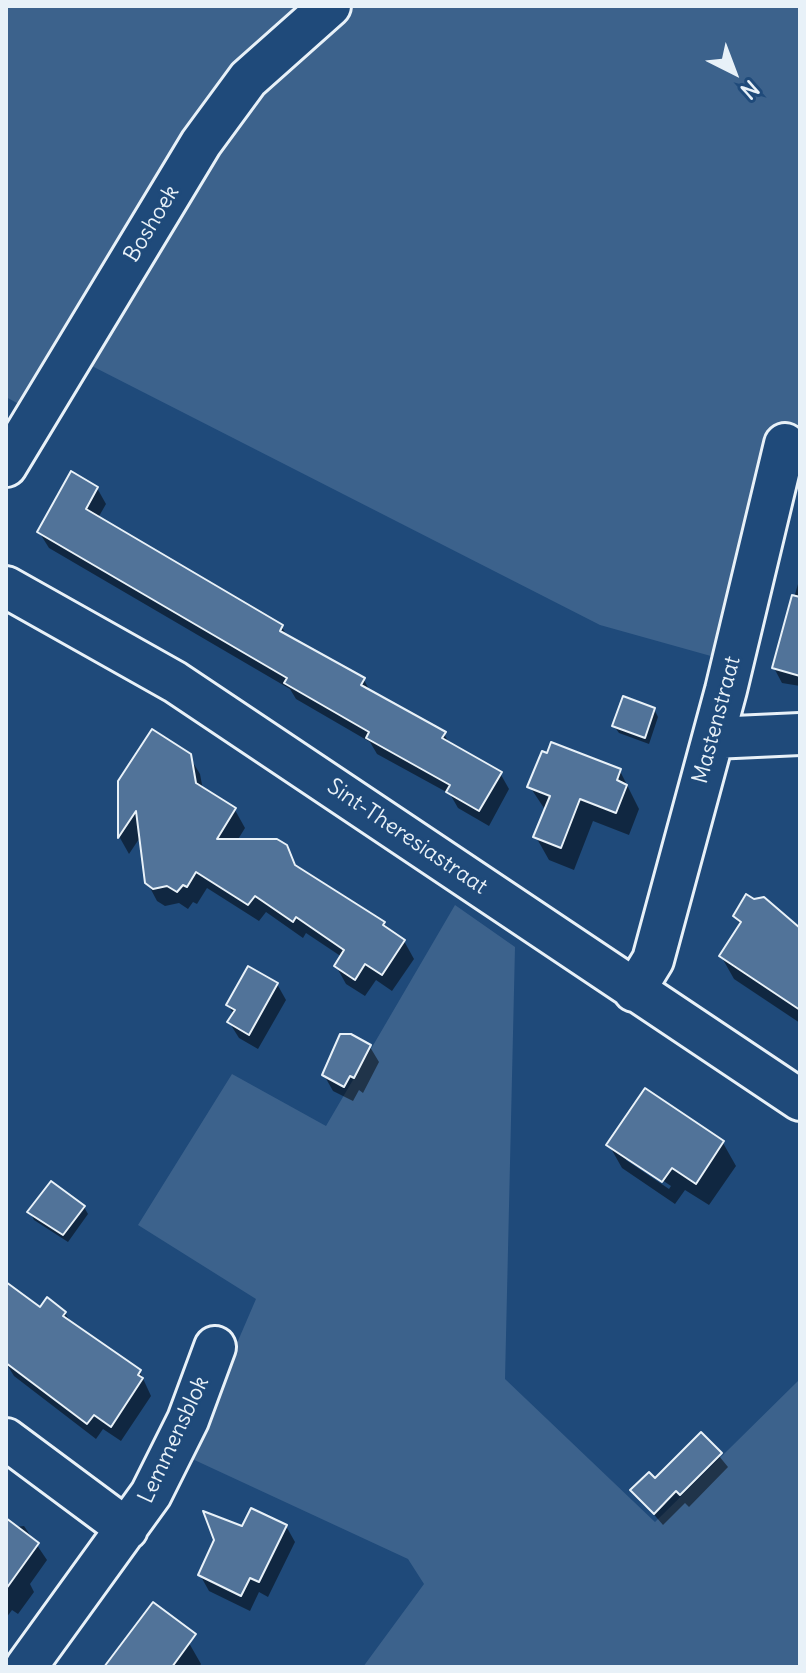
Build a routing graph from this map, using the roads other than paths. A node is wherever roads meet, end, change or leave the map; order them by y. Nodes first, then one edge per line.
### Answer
1 (330, 6) edge
2 (785, 444) dead end
3 (6, 466) edge
4 (6, 587) edge
5 (800, 734) edge
6 (713, 738) junction
7 (634, 991) junction
8 (800, 1100) edge
9 (215, 1347) dead end
10 (6, 1439) edge
11 (127, 1529) junction
12 (26, 1667) edge

1 - 3 street, Boshoek
2 - 6 street, Mastenstraat
4 - 7 street, Sint-Theresiastraat
5 - 6 street
6 - 7 street, Mastenstraat
7 - 8 street, Sint-Theresiastraat
9 - 11 street, Lemmensblok
10 - 11 street, Lemmensblok
11 - 12 street, Lemmensblok

